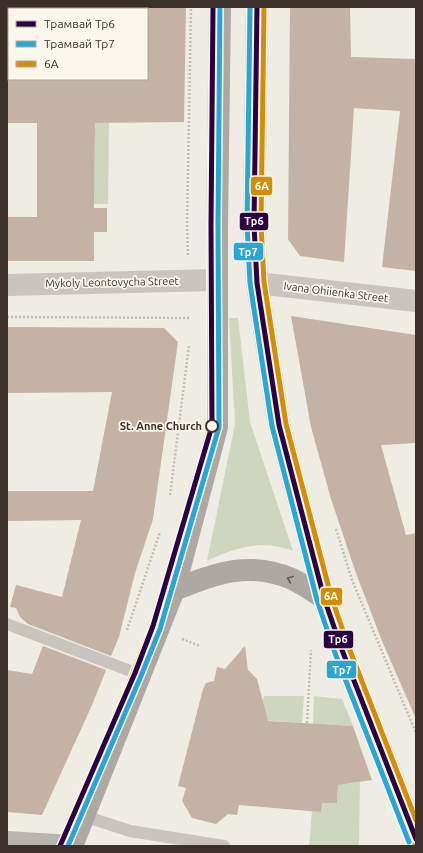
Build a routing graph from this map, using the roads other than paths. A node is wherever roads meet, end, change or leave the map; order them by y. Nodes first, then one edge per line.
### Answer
1 (220, 7) edge
2 (257, 7) edge
3 (216, 280) junction
4 (256, 283) junction
5 (7, 285) edge
6 (416, 301) edge
7 (174, 590) junction
8 (324, 598) junction
9 (7, 624) edge
10 (141, 675) junction
11 (84, 816) junction
12 (416, 839) edge
13 (7, 842) edge
14 (72, 846) edge
15 (224, 846) edge

1 - 3 main road
2 - 4 main road
3 - 5 street, Mykoly Leontovycha Street
3 - 7 main road
4 - 6 street, Ivana Ohiienka Street
4 - 8 main road
8 -> 7 main road
7 - 10 main road
8 - 12 main road
9 - 10 lane
10 - 11 main road
11 - 14 main road
11 - 15 lane
13 - 14 main road

